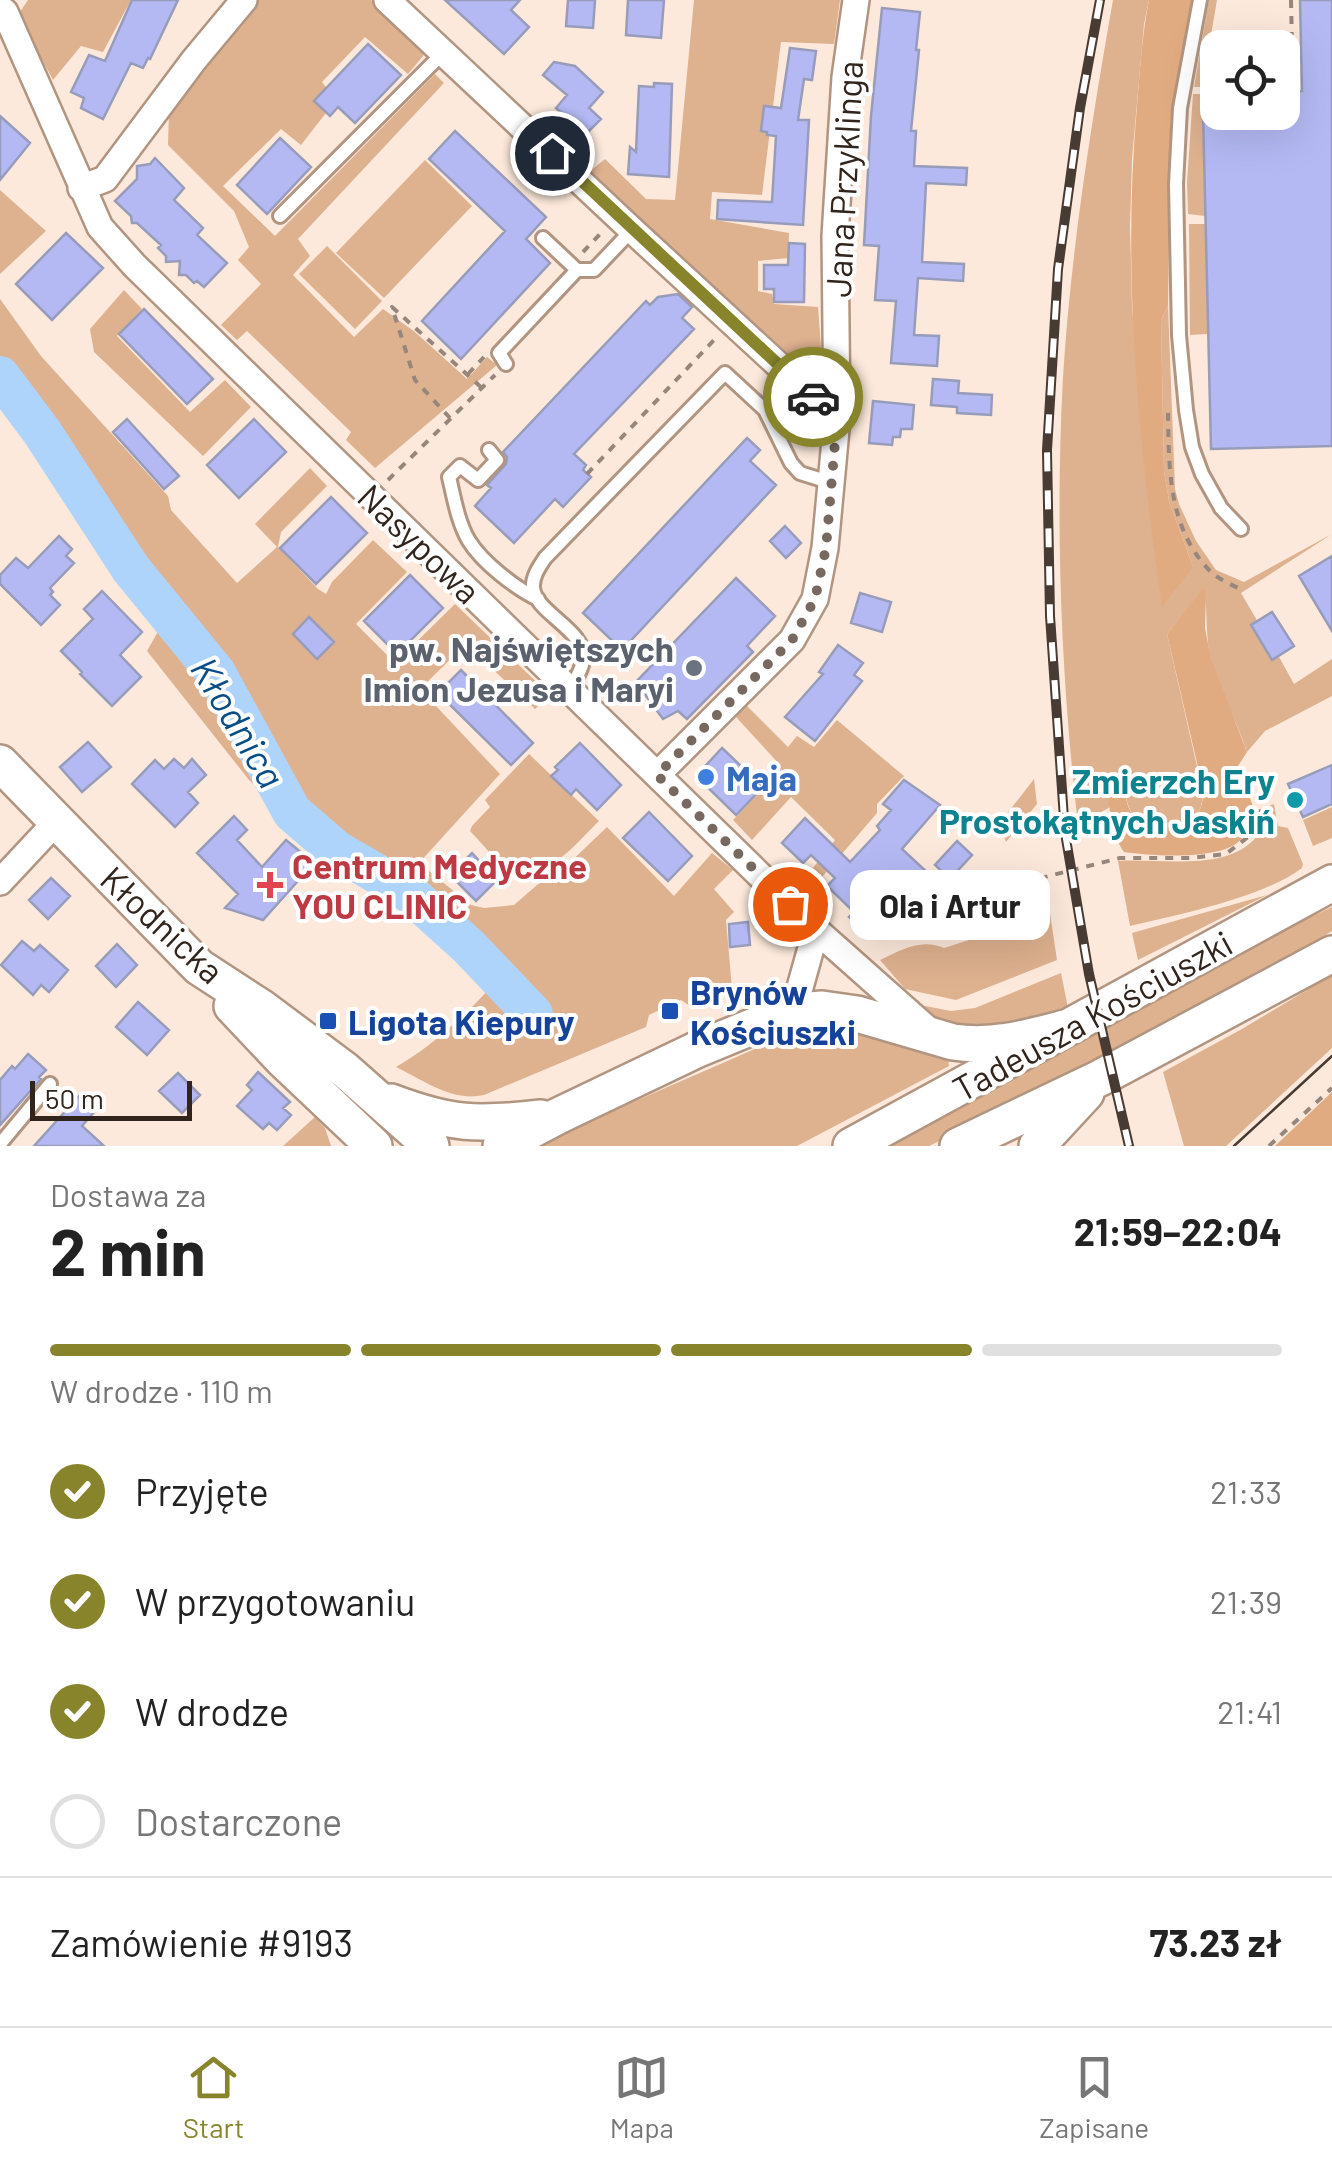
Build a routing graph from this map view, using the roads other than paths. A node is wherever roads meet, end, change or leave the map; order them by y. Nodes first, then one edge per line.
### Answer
1 (244, 0) edge
2 (387, 0) edge
3 (856, 0) edge
4 (1200, 0) edge
5 (0, 8) edge
6 (443, 52) junction
7 (81, 188) junction
8 (280, 216) dead end
9 (632, 230) junction
10 (542, 238) dead end
11 (577, 270) junction
12 (506, 364) road end
13 (837, 419) junction
14 (489, 450) dead end
15 (832, 483) junction
16 (1241, 530) dead end
17 (538, 599) junction
18 (570, 690) junction
19 (0, 764) edge
20 (657, 775) junction
21 (57, 821) junction
22 (0, 882) edge
23 (1332, 883) edge
24 (816, 930) junction
25 (1332, 954) edge
26 (199, 967) junction
27 (788, 1012) junction
28 (1069, 1027) junction
29 (937, 1037) junction
30 (1100, 1078) junction
31 (50, 1084) dead end
32 (376, 1097) junction
33 (558, 1116) junction
34 (348, 1134) edge
35 (0, 1144) edge
36 (374, 1146) edge
37 (432, 1146) edge
38 (501, 1146) edge
39 (851, 1146) edge
40 (958, 1146) edge
41 (1037, 1146) edge

1 - 7 street
2 - 6 street
3 - 13 street, Jana Przyklinga
4 - 16 lane
5 - 7 street, Nasypowa
6 - 8 lane
6 - 9 street
7 - 18 street, Nasypowa
9 - 11 lane
9 - 13 street
10 - 11 lane
11 - 12 lane
13 - 15 street, Jana Przyklinga
14 - 17 lane
15 - 17 lane
15 - 20 street, Jana Przyklinga
17 - 18 lane
18 - 20 street, Nasypowa
19 - 21 street, Kłodnicka
20 - 24 street, Nasypowa
21 - 22 street
21 - 26 street, Kłodnicka
23 - 28 street, Tadeusza Kościuszki
24 - 27 street
24 - 29 street, Nasypowa
25 - 30 street, Tadeusza Kościuszki
26 - 32 street, Kłodnicka
26 - 34 street
27 - 29 street
27 - 33 street
28 - 29 street
28 - 39 street, Tadeusza Kościuszki
30 - 40 street, Tadeusza Kościuszki
30 - 41 street
31 - 35 lane
32 - 33 street
32 - 37 street, Kłodnicka
33 - 38 street
34 - 36 street

